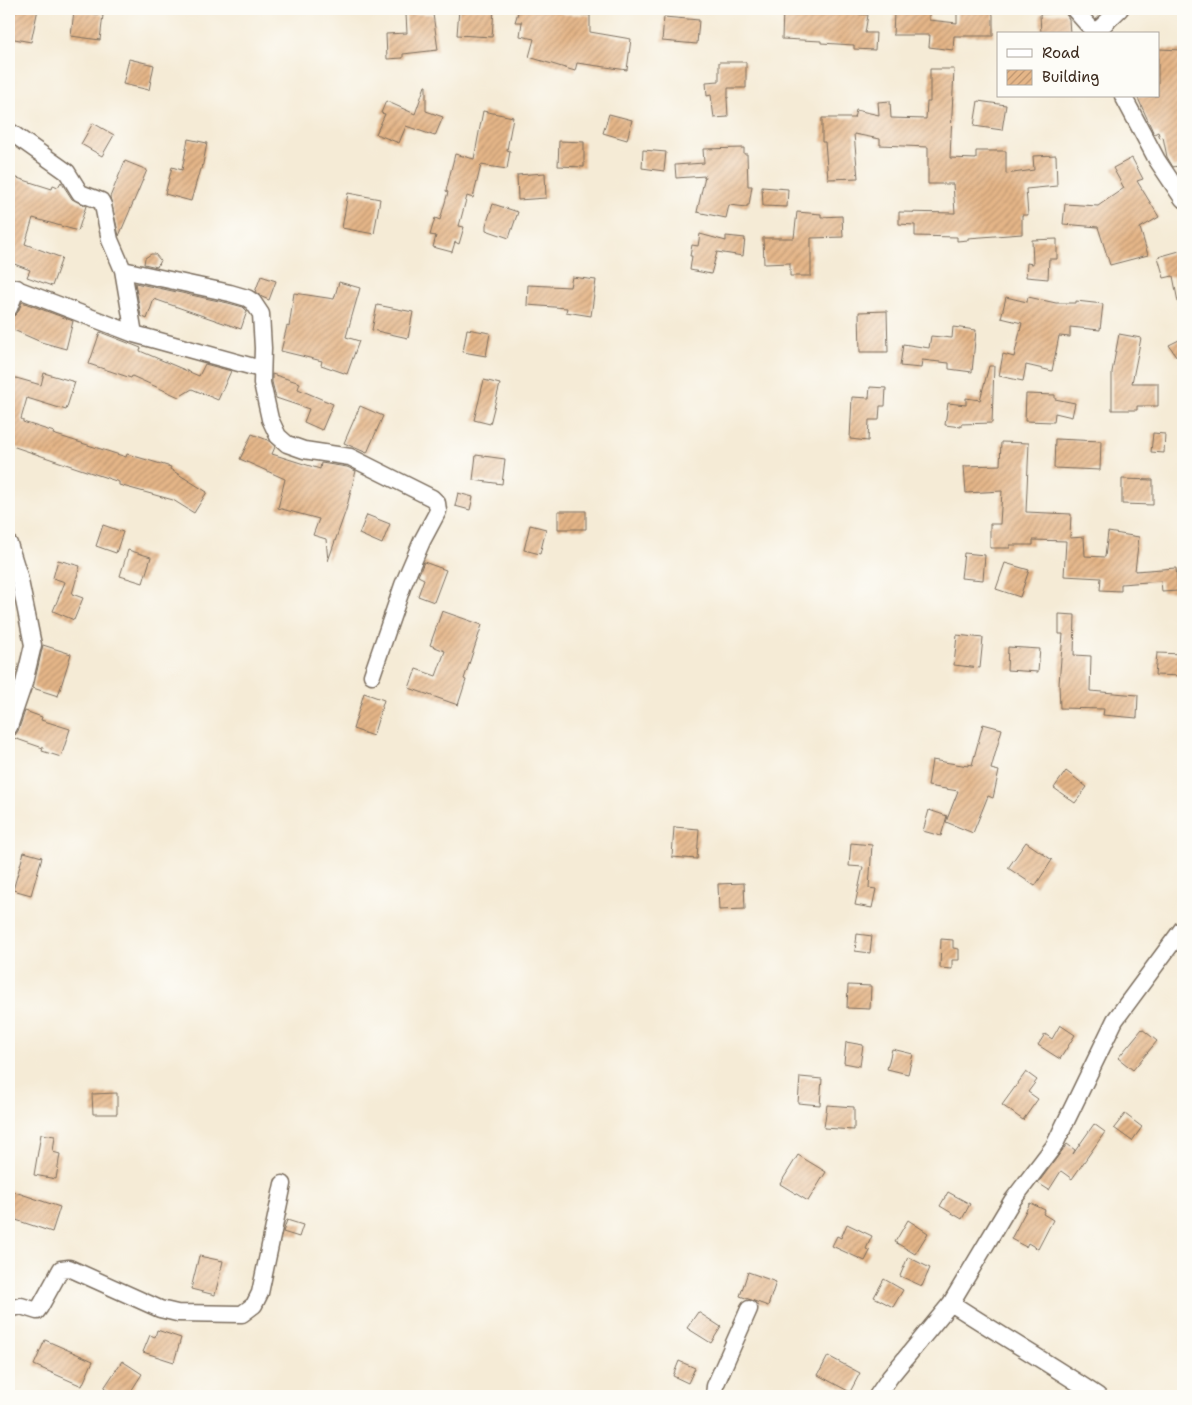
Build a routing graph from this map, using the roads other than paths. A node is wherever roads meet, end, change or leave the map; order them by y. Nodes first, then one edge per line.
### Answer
1 (1074, 9) edge
2 (1120, 9) edge
3 (1094, 32) edge
4 (1098, 32) edge
5 (1124, 98) edge
6 (9, 131) edge
7 (1183, 199) edge
8 (123, 270) junction
9 (13, 287) edge
10 (9, 308) edge
11 (134, 334) junction
12 (261, 368) junction
13 (9, 544) edge
14 (372, 675) dead end
15 (9, 727) edge
16 (1183, 928) edge
17 (283, 1184) dead end
18 (952, 1303) junction
19 (9, 1309) edge
20 (750, 1309) dead end
21 (714, 1396) edge
22 (877, 1396) edge
23 (1098, 1396) edge

1 - 3 street
2 - 4 street
5 - 7 street
6 - 8 street
8 - 11 street
8 - 12 street
9 - 10 street
9 - 11 street
11 - 12 street
12 - 14 street
13 - 15 street
16 - 18 street
17 - 19 street
18 - 22 street
18 - 23 street
20 - 21 street

